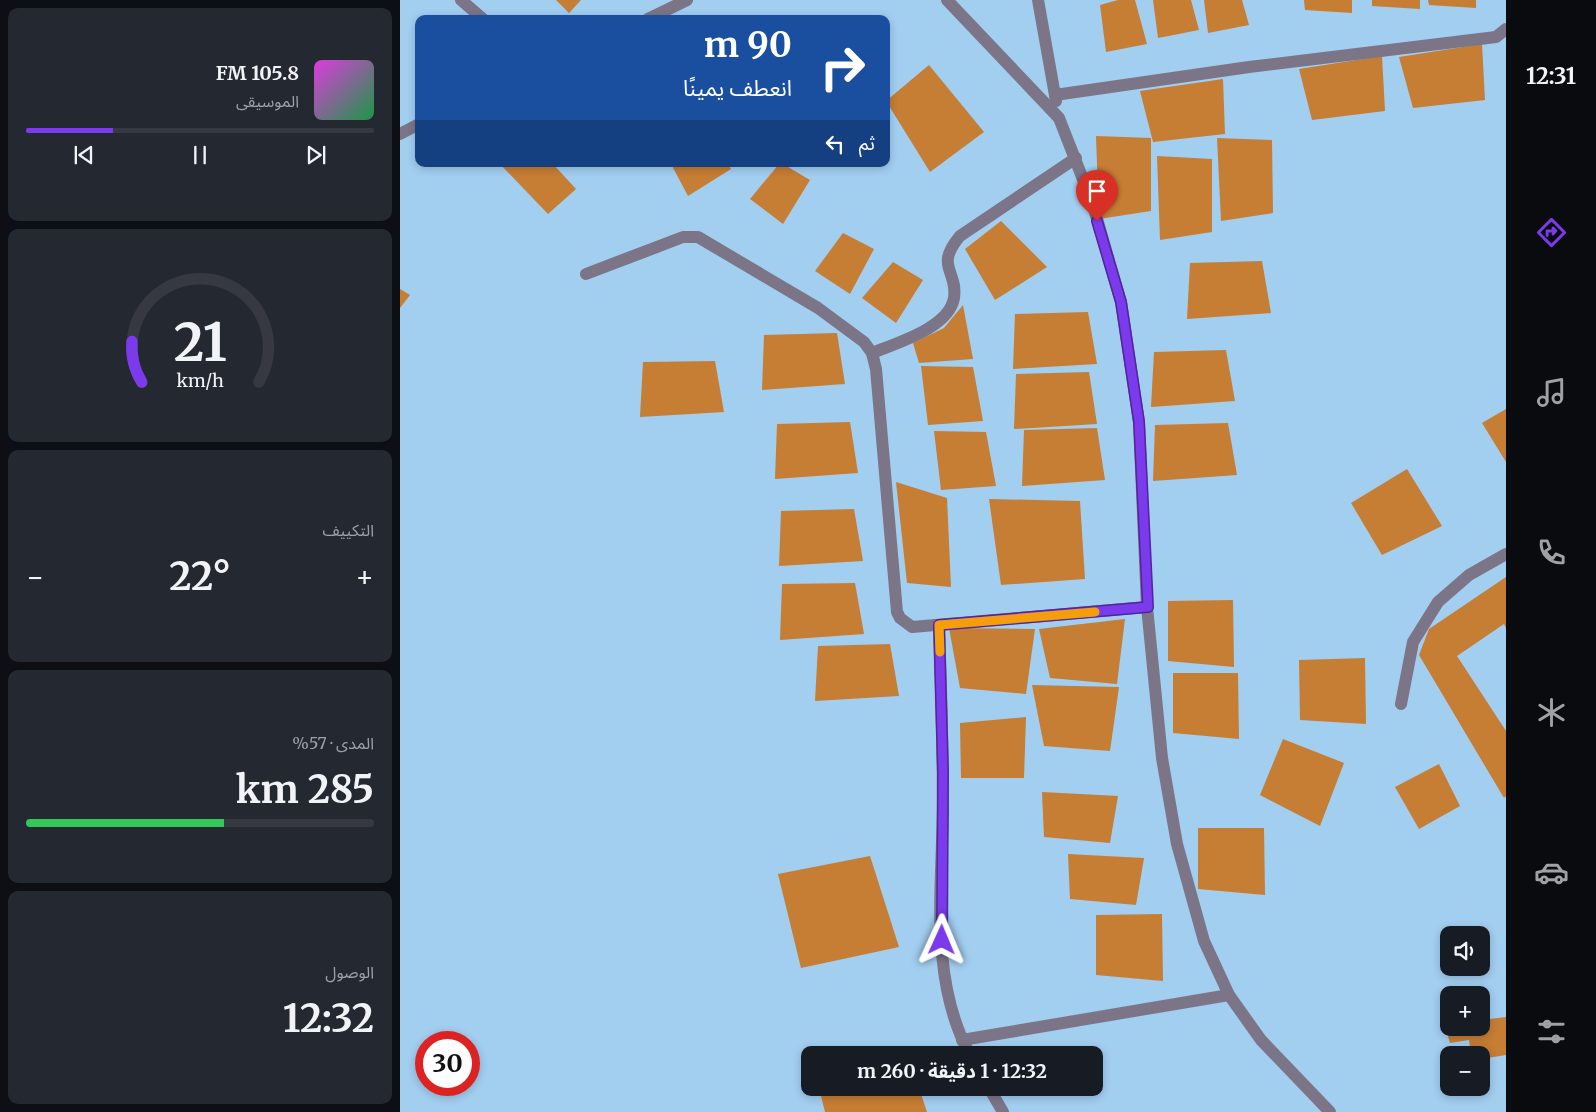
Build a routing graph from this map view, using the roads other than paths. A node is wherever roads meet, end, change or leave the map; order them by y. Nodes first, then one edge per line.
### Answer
1 (460, 0) edge
2 (687, 0) edge
3 (947, 0) edge
4 (1038, 0) edge
5 (478, 15) edge
6 (656, 15) edge
7 (1506, 29) edge
8 (1055, 95) junction
9 (1059, 118) junction
10 (415, 126) edge
11 (400, 134) edge
12 (1076, 158) junction
13 (586, 274) dead end
14 (872, 353) junction
15 (1506, 554) edge
16 (1148, 607) junction
17 (939, 625) junction
18 (1401, 704) dead end
19 (1229, 995) junction
20 (962, 1040) junction
21 (965, 1046) edge
22 (994, 1096) edge
23 (1003, 1112) edge
24 (1330, 1112) edge

1 - 5 street
2 - 6 street
3 - 9 street
4 - 8 street
7 - 8 street
8 - 9 street
9 - 12 street
10 - 11 street
12 - 14 street
12 - 16 street
13 - 14 street
14 - 17 street
15 - 18 street
16 - 17 street
16 - 19 street
17 - 20 street
19 - 20 street
19 - 24 street
20 - 21 street
22 - 23 street

